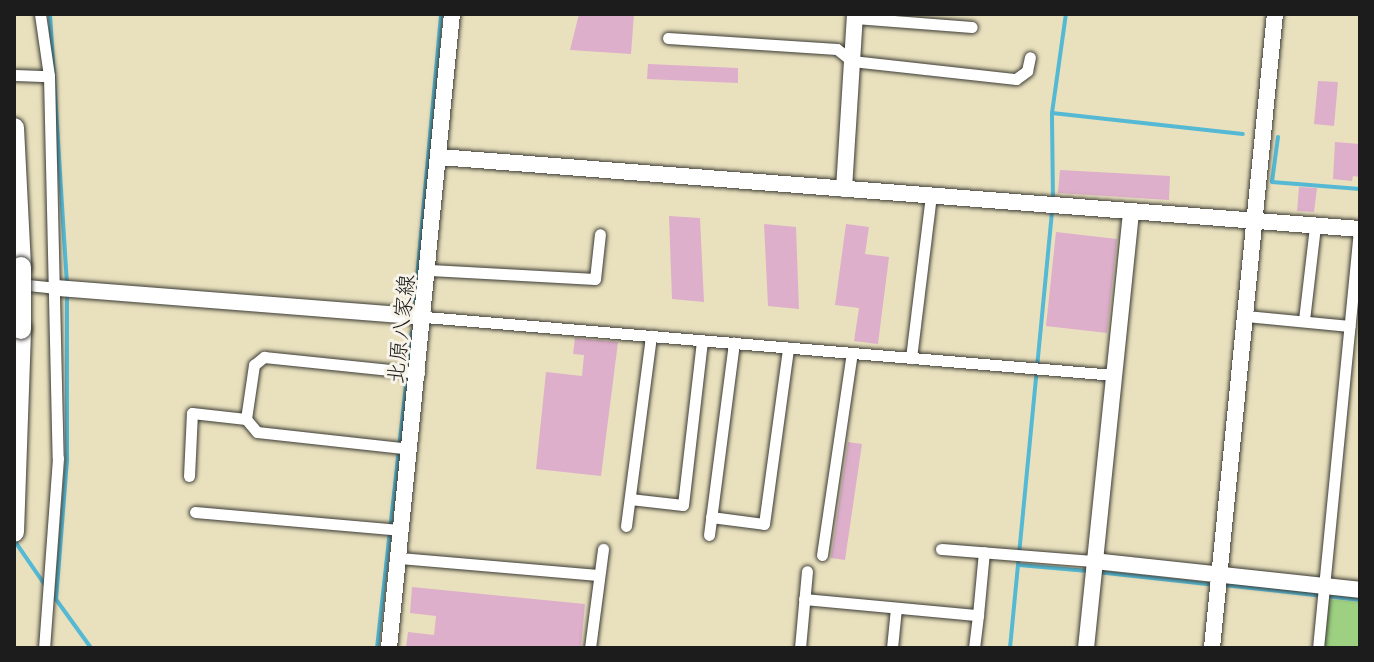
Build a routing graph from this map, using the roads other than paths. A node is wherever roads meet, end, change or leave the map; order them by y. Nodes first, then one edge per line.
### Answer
1 (40, 14) edge
2 (452, 14) edge
3 (1275, 14) edge
4 (855, 16) edge
5 (938, 19) edge
6 (972, 27) dead end
7 (668, 38) dead end
8 (1030, 57) dead end
9 (852, 61) junction
10 (14, 75) edge
11 (49, 76) junction
12 (14, 128) edge
13 (439, 157) junction
14 (844, 189) junction
15 (931, 196) junction
16 (1131, 212) junction
17 (1257, 221) junction
18 (1315, 226) junction
19 (1360, 229) edge
20 (600, 234) dead end
21 (430, 270) junction
22 (18, 275) edge
23 (57, 288) junction
24 (1246, 316) junction
25 (425, 317) junction
26 (1304, 320) junction
27 (1350, 326) junction
28 (651, 336) junction
29 (702, 340) junction
30 (734, 343) junction
31 (788, 348) junction
32 (852, 353) junction
33 (911, 358) junction
34 (419, 373) junction
35 (1114, 375) junction
36 (246, 419) junction
37 (410, 449) junction
38 (189, 476) dead end
39 (630, 499) junction
40 (195, 512) dead end
41 (711, 517) junction
42 (626, 526) dead end
43 (402, 530) junction
44 (14, 532) edge
45 (709, 535) dead end
46 (603, 549) dead end
47 (941, 549) dead end
48 (984, 552) junction
49 (822, 555) dead end
50 (399, 558) junction
51 (1094, 561) junction
52 (807, 571) dead end
53 (598, 575) junction
54 (1219, 576) junction
55 (1324, 587) junction
56 (1360, 590) edge
57 (804, 599) junction
58 (896, 608) junction
59 (978, 615) junction
60 (44, 648) edge
61 (389, 648) edge
62 (590, 648) edge
63 (800, 648) edge
64 (892, 648) edge
65 (974, 648) edge
66 (1086, 648) edge
67 (1212, 648) edge
68 (1318, 648) edge

1 - 11 street
2 - 13 street, 北原八家線
3 - 17 street
4 - 5 street
4 - 9 street
5 - 6 street
7 - 9 street
8 - 9 street
9 - 14 street
10 - 11 street
11 - 23 street
12 - 22 highway
13 - 14 street
13 - 21 street, 北原八家線
14 - 15 street
15 - 16 street
15 - 33 street
16 - 17 street
16 - 35 street
17 - 18 street
17 - 24 street
18 - 19 street
18 - 26 street
19 - 27 street
20 - 21 street
21 - 25 street, 北原八家線
22 - 23 street
22 - 44 highway, bridge
23 - 25 street
23 - 60 street
24 - 26 street
24 - 54 street
25 - 28 street
25 - 34 street, 北原八家線
26 - 27 street
27 - 55 street
28 - 29 street
28 - 39 street
29 - 30 street
29 - 39 street
30 - 31 street
30 - 41 street
31 - 32 street
31 - 41 street
32 - 33 street
32 - 49 street
33 - 35 street
34 - 36 street
34 - 37 street, 北原八家線
35 - 51 street
36 - 37 street
36 - 38 street
37 - 43 street, 北原八家線
39 - 42 street
40 - 43 street
41 - 45 street
43 - 50 street, 北原八家線
46 - 53 street
47 - 48 street
48 - 51 street
48 - 59 street
50 - 53 street
50 - 61 street, 北原八家線
51 - 54 street
51 - 66 street
52 - 57 street
53 - 62 street
54 - 55 street
54 - 67 street
55 - 56 street
55 - 68 street
57 - 58 street
57 - 63 street
58 - 59 street
58 - 64 street
59 - 65 street

